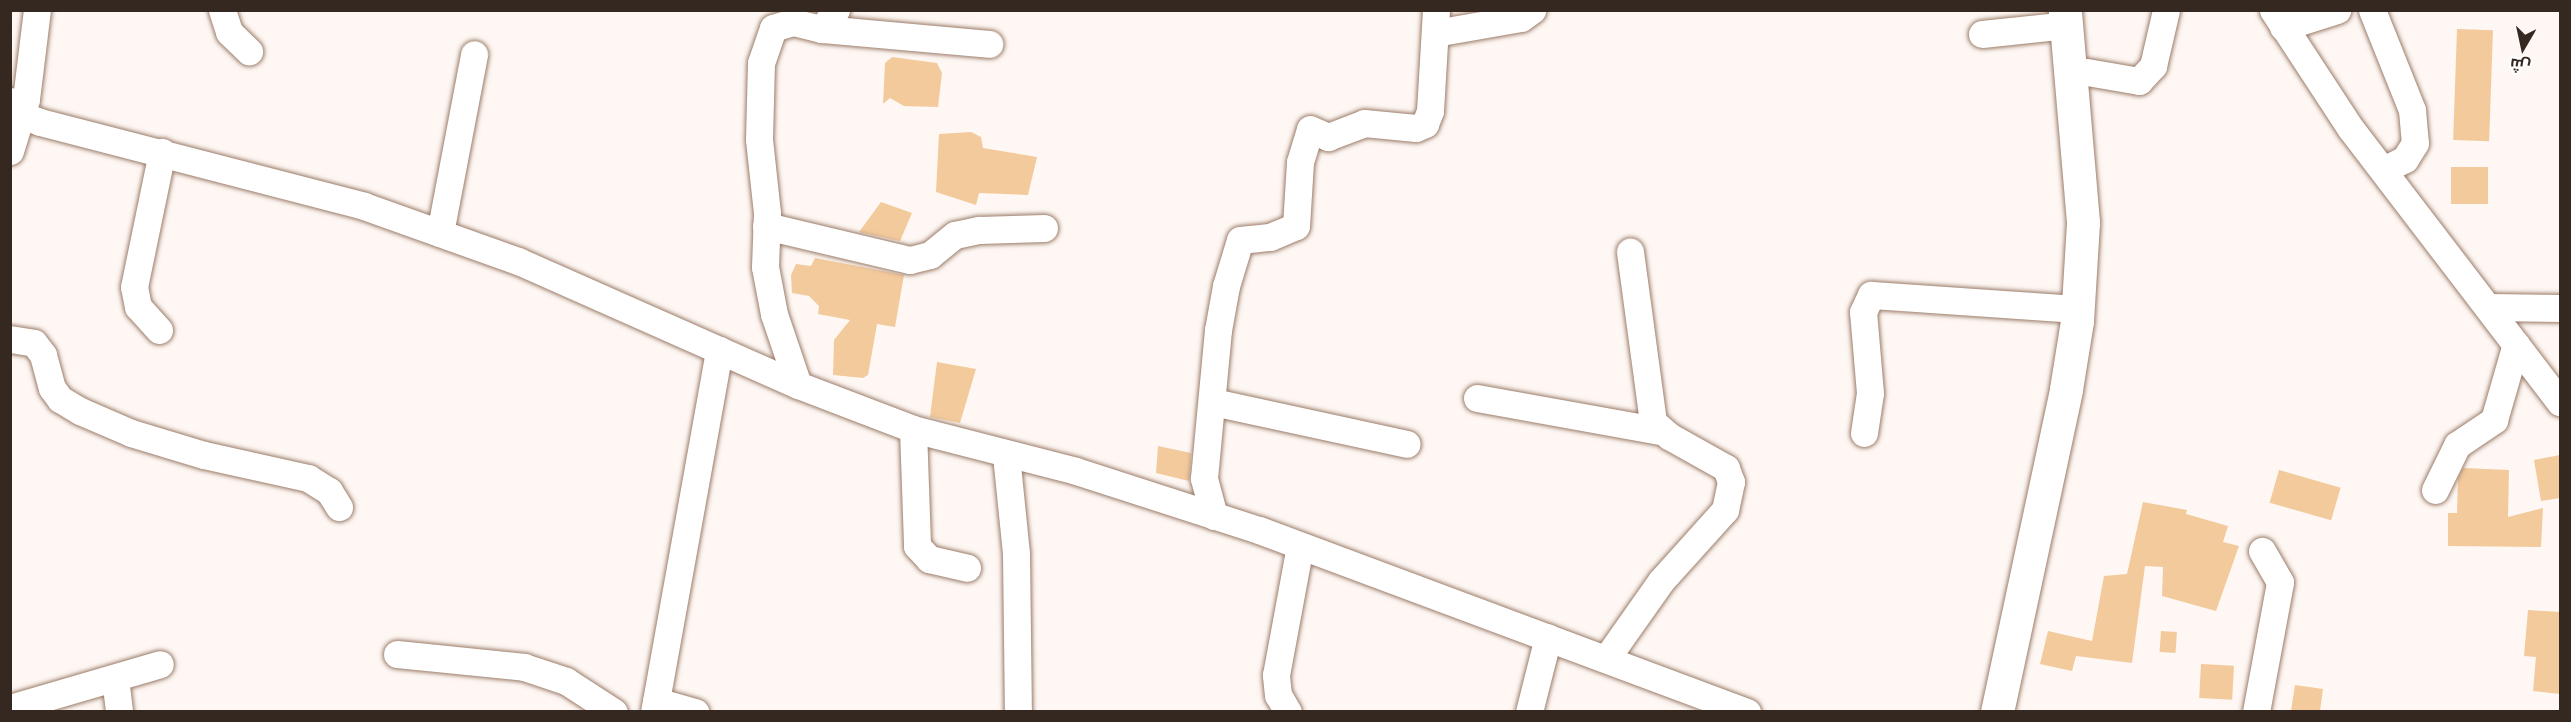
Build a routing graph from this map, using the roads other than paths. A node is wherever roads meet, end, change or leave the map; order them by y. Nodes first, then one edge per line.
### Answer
1 (37, 10) edge
2 (222, 10) edge
3 (1532, 10) edge
4 (2166, 10) edge
5 (2337, 10) edge
6 (2372, 10) edge
7 (2071, 15) edge
8 (2278, 19) edge
9 (829, 20) edge
10 (1436, 22) edge
11 (1982, 34) dead end
12 (989, 44) dead end
13 (249, 51) dead end
14 (474, 54) dead end
15 (2087, 72) junction
16 (16, 108) edge
17 (10, 151) edge
18 (162, 152) junction
19 (2385, 169) junction
20 (766, 226) junction
21 (1044, 228) dead end
22 (440, 233) junction
23 (1630, 252) dead end
24 (2491, 307) junction
25 (2560, 308) edge
26 (2078, 309) junction
27 (159, 330) dead end
28 (10, 339) edge
29 (2516, 344) junction
30 (719, 350) junction
31 (798, 385) junction
32 (2073, 390) junction
33 (1477, 398) dead end
34 (1213, 402) junction
35 (2560, 402) edge
36 (913, 429) junction
37 (1661, 431) junction
38 (1863, 433) dead end
39 (1407, 444) dead end
40 (1006, 455) junction
41 (2435, 490) dead end
42 (339, 507) dead end
43 (1214, 516) junction
44 (1300, 546) junction
45 (2262, 551) dead end
46 (967, 568) dead end
47 (1548, 637) junction
48 (397, 654) dead end
49 (1606, 659) junction
50 (160, 664) dead end
51 (115, 678) junction
52 (655, 706) edge
53 (10, 708) edge
54 (119, 711) edge
55 (614, 711) edge
56 (695, 711) edge
57 (1018, 711) edge
58 (1288, 711) edge
59 (1529, 711) edge
60 (1746, 711) edge
61 (1997, 711) edge
62 (2016, 711) edge
63 (2256, 711) edge

1 - 16 street
2 - 13 street
3 - 10 street
4 - 15 street
5 - 8 street
6 - 19 street
7 - 11 street
7 - 15 main road
7 - 26 main road
8 - 19 street
9 - 12 street
9 - 20 street
10 - 34 street
14 - 22 street
15 - 32 main road
16 - 17 street
16 - 18 street
18 - 22 street
18 - 27 street
19 - 24 street
20 - 21 street
20 - 31 street
22 - 30 street
23 - 37 street
24 - 25 street
24 - 29 street
26 - 32 main road
26 - 38 street
28 - 42 street
29 - 35 street
29 - 41 street
30 - 31 street
30 - 52 street
31 - 36 street
32 - 61 main road
32 - 62 main road
33 - 37 street
34 - 39 street
34 - 43 street
36 - 40 street
36 - 46 street
37 - 49 street
40 - 43 street
40 - 57 street
43 - 44 street
44 - 47 street
44 - 58 street
45 - 63 street
47 - 49 street
47 - 59 street
48 - 55 street
49 - 60 street
50 - 51 street
51 - 53 street
51 - 54 street
52 - 56 street

